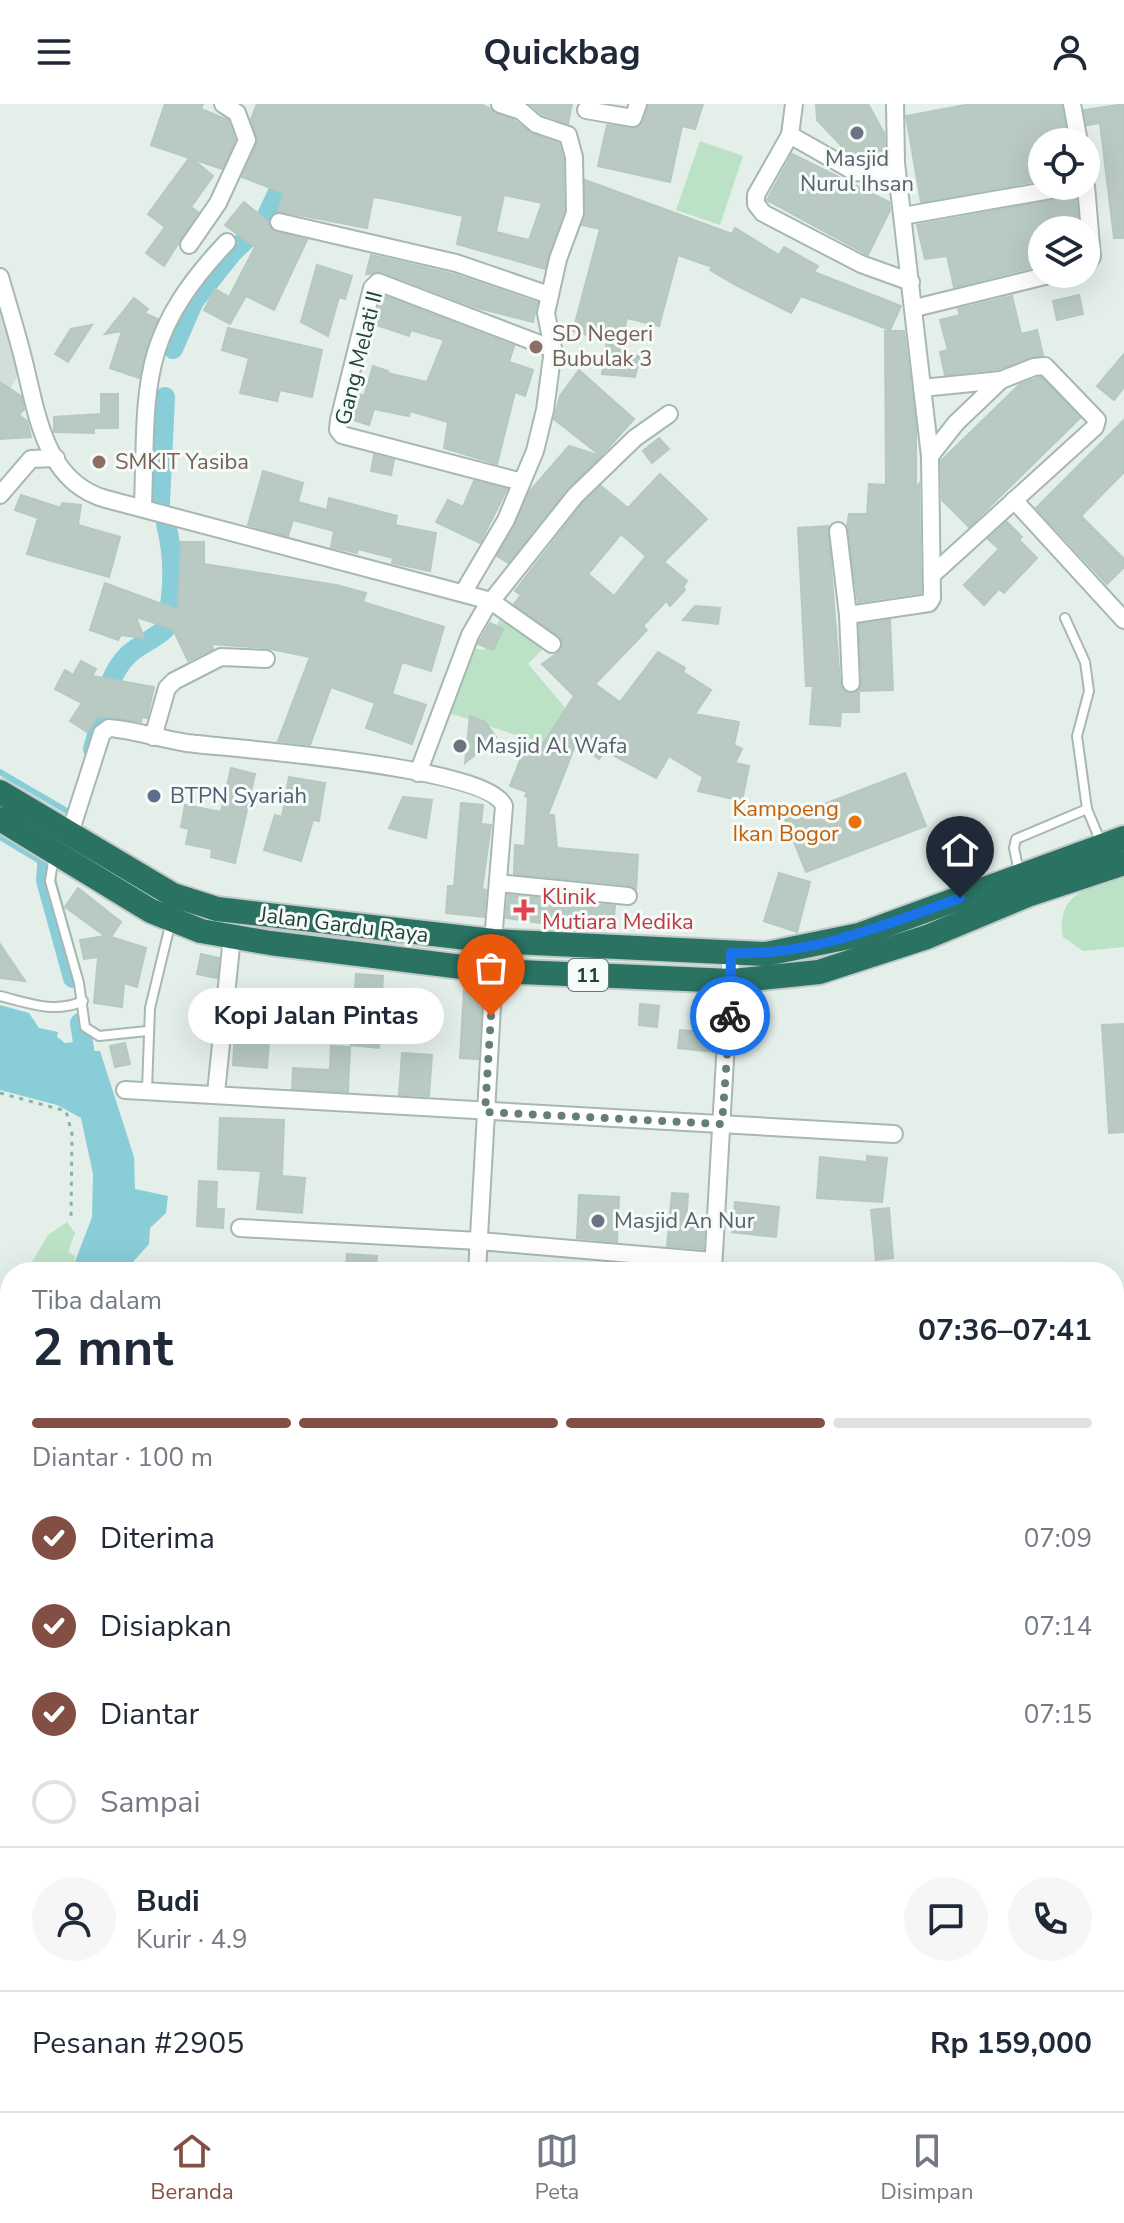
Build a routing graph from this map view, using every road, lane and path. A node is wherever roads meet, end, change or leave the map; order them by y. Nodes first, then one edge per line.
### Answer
1 (500, 104) edge
2 (638, 104) edge
3 (794, 104) edge
4 (895, 104) edge
5 (1072, 104) edge
6 (234, 107) edge
7 (587, 107) edge
8 (1076, 128) edge
9 (568, 135) junction
10 (790, 135) junction
11 (896, 163) junction
12 (1028, 194) edge
13 (903, 216) junction
14 (279, 222) dead end
15 (227, 242) dead end
16 (189, 245) dead end
17 (0, 277) edge
18 (1028, 280) edge
19 (911, 282) junction
20 (549, 295) junction
21 (915, 308) junction
22 (6, 321) edge
23 (553, 349) junction
24 (1001, 380) junction
25 (922, 388) junction
26 (669, 414) dead end
27 (930, 456) junction
28 (56, 458) junction
29 (522, 482) junction
30 (0, 495) edge
31 (1014, 500) junction
32 (143, 507) junction
33 (838, 531) dead end
34 (932, 575) junction
35 (463, 593) junction
36 (491, 601) junction
37 (848, 615) junction
38 (1065, 618) dead end
39 (1124, 620) edge
40 (552, 644) dead end
41 (266, 659) dead end
42 (851, 683) dead end
43 (153, 737) junction
44 (418, 773) junction
45 (0, 792) edge
46 (1087, 809) junction
47 (0, 819) edge
48 (57, 839) junction
49 (1113, 842) edge
50 (1124, 863) edge
51 (1020, 876) junction
52 (498, 883) junction
53 (628, 896) dead end
54 (272, 918) junction
55 (171, 920) junction
56 (232, 937) junction
57 (493, 941) junction
58 (270, 943) junction
59 (731, 953) junction
60 (494, 971) junction
61 (732, 981) junction
62 (0, 996) edge
63 (83, 1001) junction
64 (147, 1031) junction
65 (147, 1089) junction
66 (125, 1090) dead end
67 (0, 1093) edge
68 (216, 1093) junction
69 (485, 1112) junction
70 (722, 1124) junction
71 (894, 1134) dead end
72 (71, 1218) dead end
73 (240, 1228) dead end
74 (479, 1241) junction
75 (478, 1262) edge
76 (668, 1262) edge
77 (713, 1262) edge

1 - 9 street
2 - 7 street
3 - 10 street
4 - 11 street
5 - 8 street
6 - 16 street
7 - 9 street
9 - 20 street
10 - 11 street
10 - 19 street
11 - 13 street
12 - 13 street
13 - 19 street
14 - 20 street
15 - 32 street
17 - 22 street
18 - 21 street
19 - 21 street
20 - 23 street
21 - 25 street
22 - 28 street
23 - 29 street
23 - 29 street, Gang Melati II
24 - 25 street
24 - 27 street
24 - 31 street
25 - 27 street
26 - 36 street
27 - 34 street
28 - 30 street
28 - 32 street
29 - 35 street
31 - 34 street
31 - 39 street
32 - 35 street
33 - 37 street
34 - 37 street
35 - 36 street
36 - 40 street
36 - 44 street
37 - 42 street
38 - 46 lane
41 - 43 street
43 - 44 street
43 - 48 street
44 - 52 street
45 - 48 highway, Jalan Gardu Raya / 11
46 - 49 lane
46 - 51 lane
47 - 48 highway, Jalan Gardu Raya / 11
48 - 54 highway, Jalan Gardu Raya / 11
48 - 55 highway, Jalan Gardu Raya / 11
48 - 63 lane
49 - 51 highway, Jalan Gardu Raya / 11
50 - 61 highway, Jalan Gardu Raya / 11
51 - 59 highway, Jalan Gardu Raya / 11
52 - 53 street
52 - 57 street
54 - 57 highway, Jalan Gardu Raya / 11
54 - 58 highway
55 - 56 highway, Jalan Gardu Raya / 11
55 - 64 lane
56 - 58 highway, Jalan Gardu Raya / 11
56 - 68 street
57 - 59 highway, Jalan Gardu Raya / 11
58 - 60 highway, Jalan Gardu Raya / 11
59 - 61 street
60 - 61 highway, Jalan Gardu Raya / 11
60 - 69 street
61 - 70 street
62 - 63 lane
63 - 64 lane
64 - 65 lane
65 - 66 street
65 - 68 street
67 - 72 path
68 - 69 street
69 - 70 street
69 - 74 street
70 - 71 street
70 - 77 street
73 - 74 street
74 - 75 street
74 - 76 street

